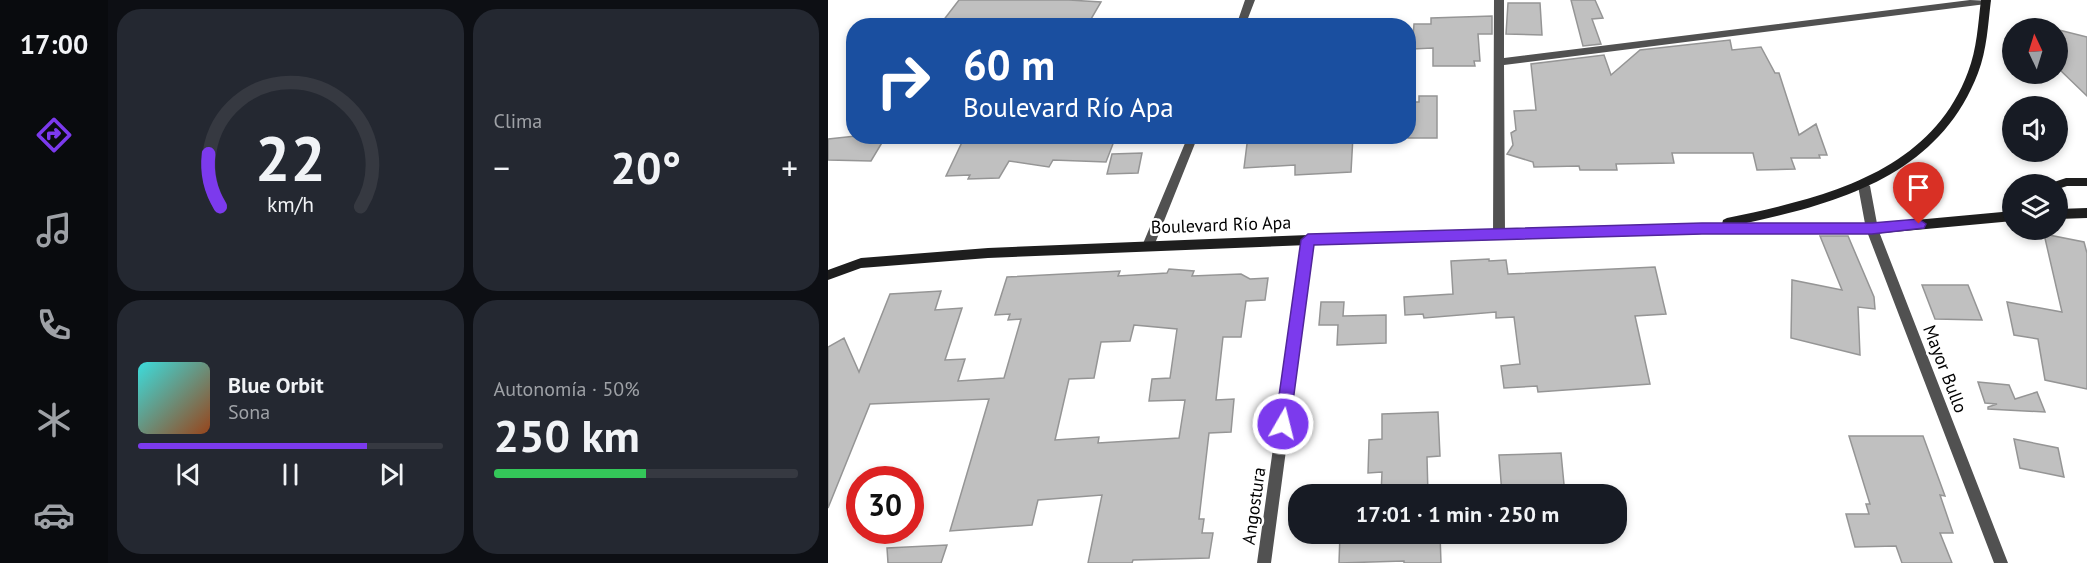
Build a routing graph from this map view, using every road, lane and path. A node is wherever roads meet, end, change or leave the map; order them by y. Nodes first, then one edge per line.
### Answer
1 (1250, 0) edge
2 (1499, 0) edge
3 (1986, 0) edge
4 (1243, 18) edge
5 (1498, 62) junction
6 (1190, 144) edge
7 (2068, 182) edge
8 (2087, 182) edge
9 (1863, 186) junction
10 (2087, 213) edge
11 (2068, 214) edge
12 (2002, 217) edge
13 (1702, 228) junction
14 (1872, 228) junction
15 (1499, 235) junction
16 (1308, 240) junction
17 (1148, 246) junction
18 (828, 274) edge
19 (1264, 563) edge
20 (2001, 563) edge

1 - 4 street
2 - 5 street
3 - 5 street
3 - 9 main road
5 - 15 street
6 - 17 street
7 - 8 main road
9 - 13 main road
9 - 14 street, Mayor Bullo
10 - 11 main road
12 - 14 main road, Boulevard Río Apa
13 - 14 main road, Boulevard Río Apa
13 - 15 main road, Boulevard Río Apa
14 - 20 street, Mayor Bullo
15 - 16 main road, Boulevard Río Apa
16 - 17 main road, Boulevard Río Apa
16 - 19 street, Angostura
17 - 18 main road, Boulevard Río Apa

